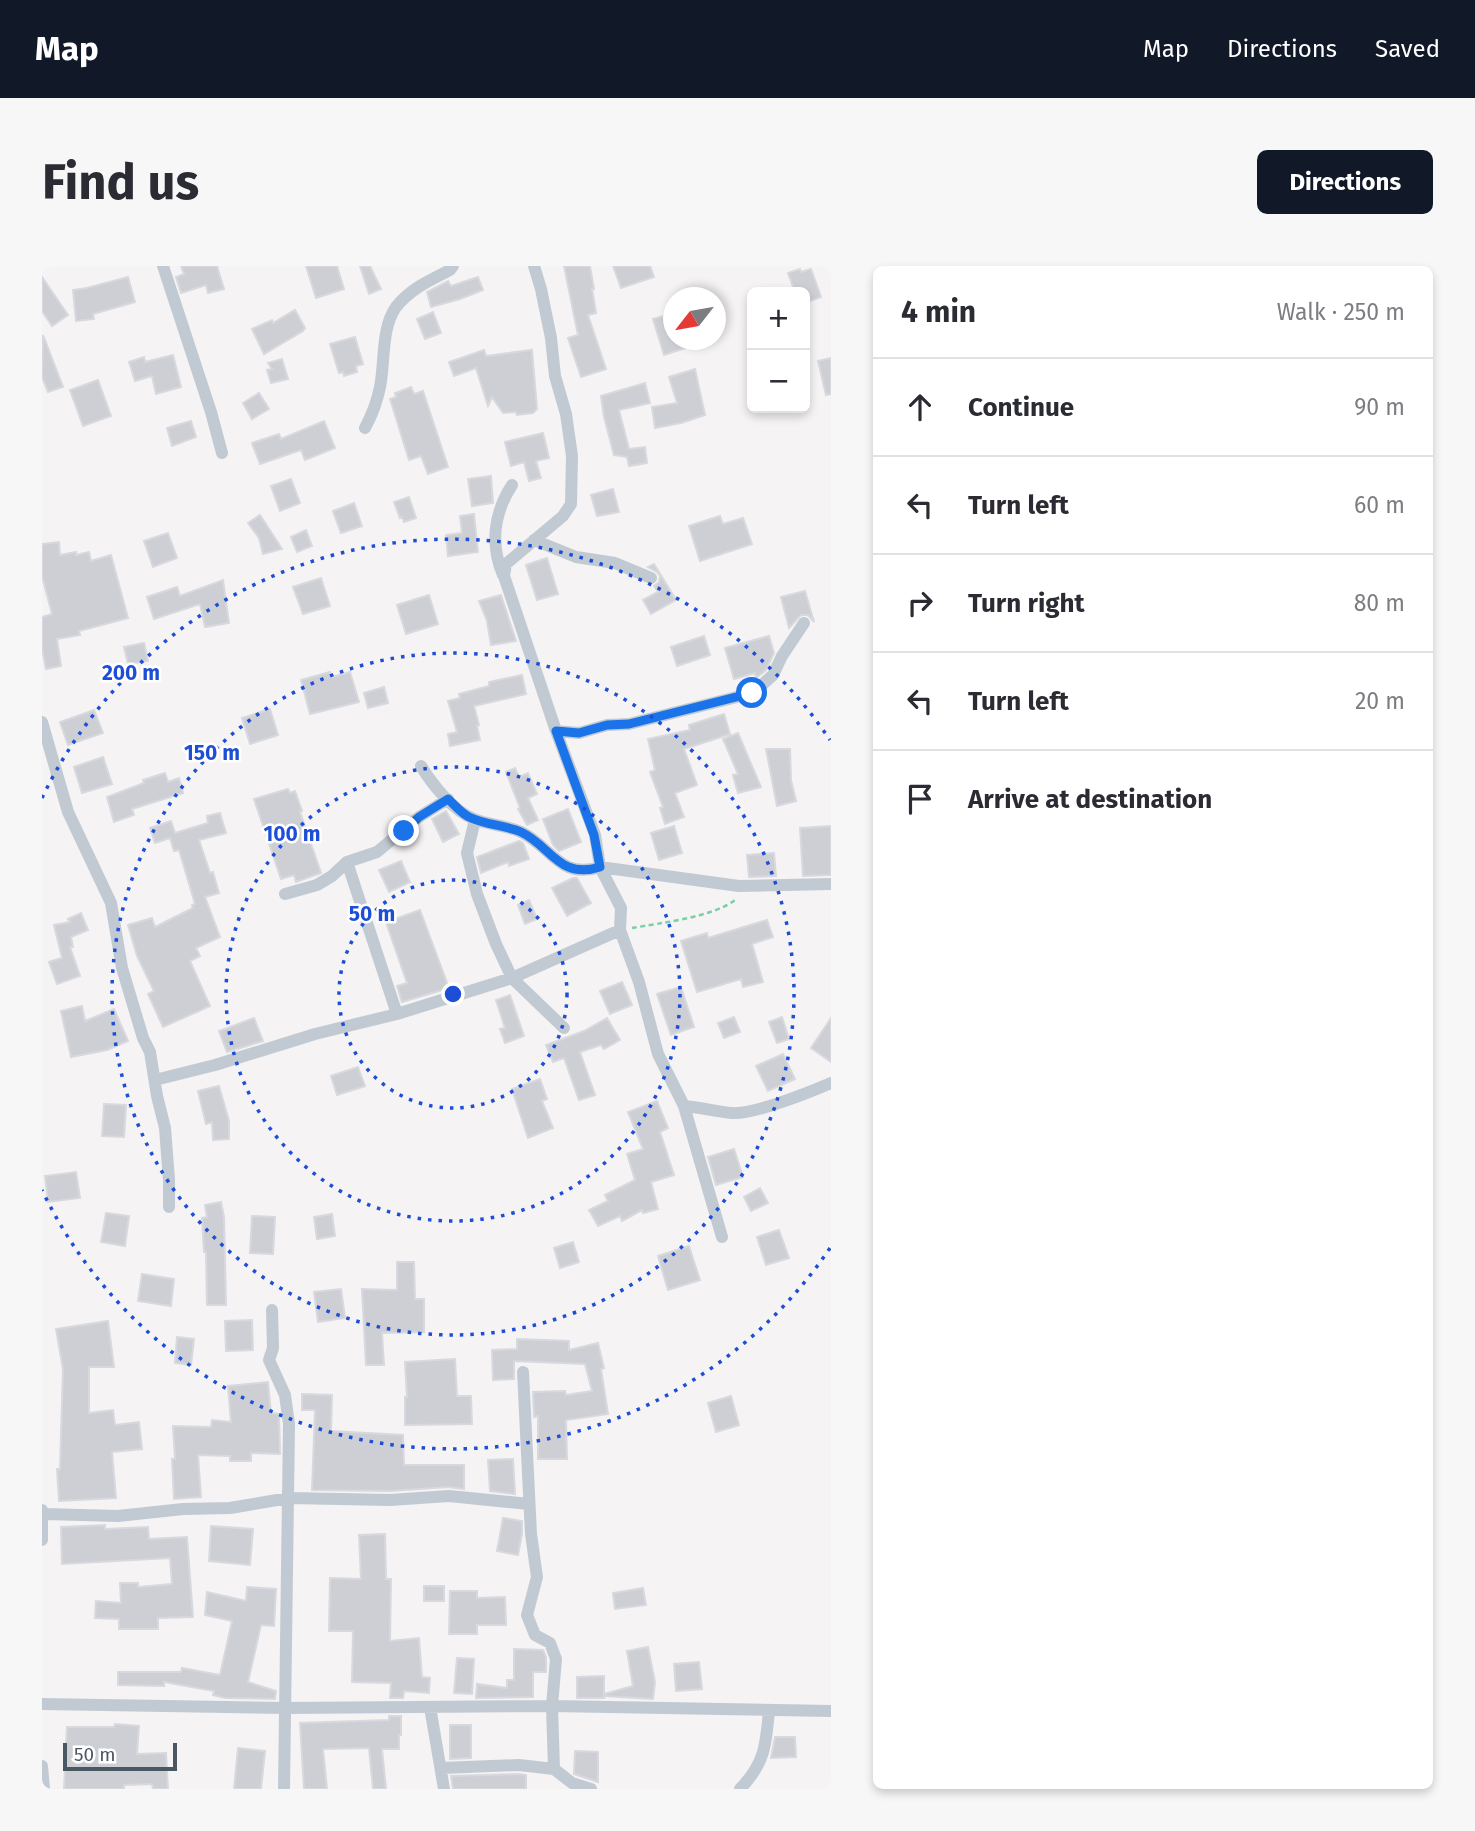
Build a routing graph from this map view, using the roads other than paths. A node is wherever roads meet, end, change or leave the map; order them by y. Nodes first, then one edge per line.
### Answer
1 (163, 266) edge
2 (453, 266) edge
3 (534, 266) edge
4 (365, 428) dead end
5 (222, 453) dead end
6 (512, 485) dead end
7 (534, 540) junction
8 (504, 576) junction
9 (651, 578) dead end
10 (804, 623) dead end
11 (42, 722) edge
12 (556, 731) junction
13 (421, 766) dead end
14 (448, 799) junction
15 (475, 820) junction
16 (347, 863) junction
17 (600, 867) junction
18 (831, 884) edge
19 (285, 894) dead end
20 (620, 930) junction
21 (512, 978) junction
22 (397, 1014) junction
23 (564, 1028) dead end
24 (155, 1080) junction
25 (831, 1083) edge
26 (684, 1106) junction
27 (169, 1207) dead end
28 (722, 1237) dead end
29 (272, 1311) dead end
30 (523, 1372) dead end
31 (289, 1499) junction
32 (529, 1504) junction
33 (43, 1512) edge
34 (42, 1540) edge
35 (42, 1704) edge
36 (552, 1706) junction
37 (285, 1707) junction
38 (429, 1707) junction
39 (769, 1710) junction
40 (831, 1711) edge
41 (42, 1766) edge
42 (442, 1768) junction
43 (554, 1769) junction
44 (44, 1789) edge
45 (284, 1789) edge
46 (444, 1789) edge
47 (591, 1789) edge
48 (740, 1789) edge

1 - 5 street
2 - 4 street
3 - 7 street
6 - 8 street
7 - 8 street
7 - 9 street
8 - 12 street
10 - 12 street
11 - 24 street
12 - 17 street
13 - 14 street
14 - 15 street
14 - 16 street
15 - 17 street
15 - 21 street
16 - 19 street
16 - 22 street
17 - 18 street
17 - 20 street
20 - 21 street
20 - 26 street
21 - 22 street
21 - 23 street
22 - 24 street
24 - 27 street
25 - 26 street
26 - 28 street
29 - 31 street
30 - 32 street
31 - 32 street
31 - 33 street
31 - 37 street
32 - 36 street
33 - 34 street
35 - 37 street
36 - 38 street
36 - 39 street
36 - 43 street
37 - 38 street
37 - 45 street
38 - 42 street
39 - 40 street
39 - 48 street
41 - 44 street
42 - 43 street
42 - 46 street
43 - 47 street

